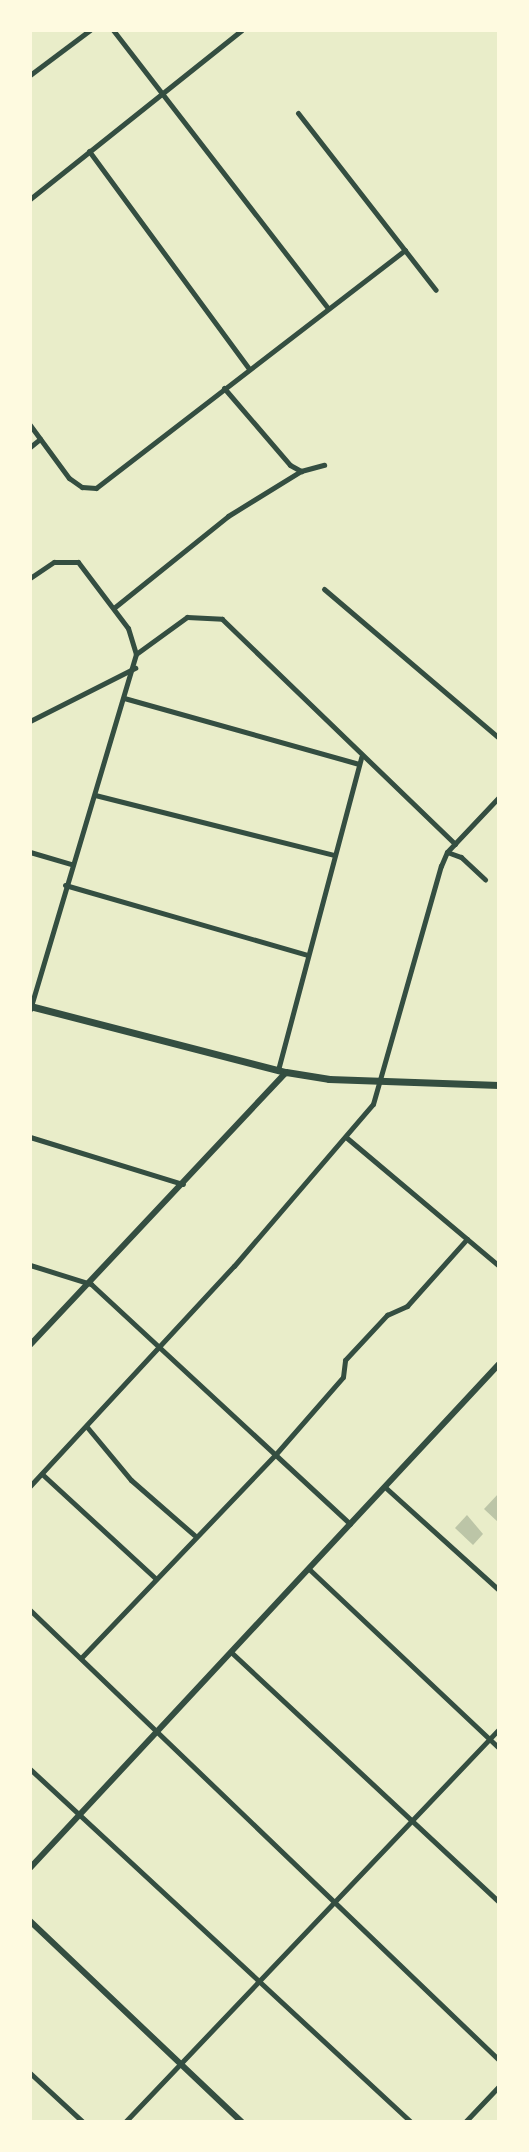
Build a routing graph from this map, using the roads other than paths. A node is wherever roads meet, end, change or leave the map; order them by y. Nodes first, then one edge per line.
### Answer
1 (90, 30) edge
2 (113, 30) edge
3 (242, 30) edge
4 (30, 75) edge
5 (162, 97) junction
6 (298, 113) dead end
7 (89, 151) junction
8 (30, 200) edge
9 (405, 250) junction
10 (436, 290) dead end
11 (328, 308) junction
12 (249, 369) junction
13 (224, 388) junction
14 (30, 425) edge
15 (40, 439) junction
16 (30, 447) edge
17 (324, 465) dead end
18 (300, 471) junction
19 (30, 578) edge
20 (324, 589) dead end
21 (115, 607) junction
22 (136, 654) junction
23 (135, 668) junction
24 (124, 698) junction
25 (30, 721) edge
26 (499, 738) edge
27 (360, 761) junction
28 (95, 795) junction
29 (499, 797) edge
30 (455, 844) junction
31 (30, 852) edge
32 (447, 852) junction
33 (334, 855) junction
34 (71, 864) junction
35 (485, 879) dead end
36 (65, 885) junction
37 (307, 955) junction
38 (30, 1007) edge
39 (282, 1071) junction
40 (379, 1081) junction
41 (499, 1085) edge
42 (30, 1137) edge
43 (346, 1138) junction
44 (183, 1184) junction
45 (467, 1239) junction
46 (30, 1265) edge
47 (499, 1266) edge
48 (91, 1283) junction
49 (30, 1345) edge
50 (160, 1347) junction
51 (499, 1364) edge
52 (87, 1427) junction
53 (275, 1455) junction
54 (42, 1474) junction
55 (30, 1486) edge
56 (386, 1488) junction
57 (350, 1524) junction
58 (194, 1535) junction
59 (309, 1569) junction
60 (155, 1578) junction
61 (499, 1590) edge
62 (30, 1610) edge
63 (232, 1653) junction
64 (81, 1658) junction
65 (499, 1729) edge
66 (155, 1732) junction
67 (490, 1739) junction
68 (499, 1748) edge
69 (30, 1769) edge
70 (78, 1816) junction
71 (412, 1820) junction
72 (30, 1868) edge
73 (336, 1899) junction
74 (499, 1902) edge
75 (30, 1921) edge
76 (258, 1981) junction
77 (499, 2060) edge
78 (180, 2063) junction
79 (30, 2073) edge
80 (499, 2086) edge
81 (83, 2122) edge
82 (125, 2122) edge
83 (242, 2122) edge
84 (411, 2122) edge
85 (465, 2122) edge

1 - 4 street
2 - 5 street
3 - 5 street
5 - 7 street
5 - 11 street
6 - 9 street
7 - 8 street
7 - 12 street
9 - 10 street
9 - 11 street
11 - 12 street
12 - 13 street
13 - 15 street
13 - 18 street
14 - 15 street
15 - 16 street
17 - 18 street
18 - 21 street
19 - 21 street
20 - 26 street
21 - 22 street
22 - 23 street
22 - 27 street
23 - 24 street
23 - 25 street
24 - 27 street
24 - 28 street
27 - 30 street
27 - 33 street
28 - 33 street
28 - 34 street
29 - 30 street
30 - 32 street
31 - 34 street
32 - 35 street
32 - 40 street
33 - 37 street
34 - 36 street
36 - 37 street
36 - 38 street
37 - 39 street
38 - 39 main road
39 - 40 main road
39 - 44 street
40 - 41 main road
40 - 43 street
42 - 44 street
43 - 45 street
43 - 50 street
44 - 48 street
45 - 47 street
45 - 53 street
46 - 48 street
48 - 49 street
48 - 50 street
50 - 52 street
50 - 53 street
51 - 56 street
52 - 54 street
52 - 58 street
53 - 57 street
53 - 58 street
54 - 55 street
54 - 60 street
56 - 57 street
56 - 61 street
57 - 59 street
58 - 60 street
59 - 63 street
59 - 67 street
60 - 64 street
62 - 64 street
63 - 66 street
63 - 71 street
64 - 66 street
65 - 67 street
66 - 70 street
66 - 73 street
67 - 68 street
67 - 71 street
69 - 70 street
70 - 72 street
70 - 76 street
71 - 73 street
71 - 74 street
73 - 76 street
73 - 77 street
75 - 78 street
76 - 78 street
76 - 84 street
78 - 82 street
78 - 83 street
79 - 81 street
80 - 85 street

